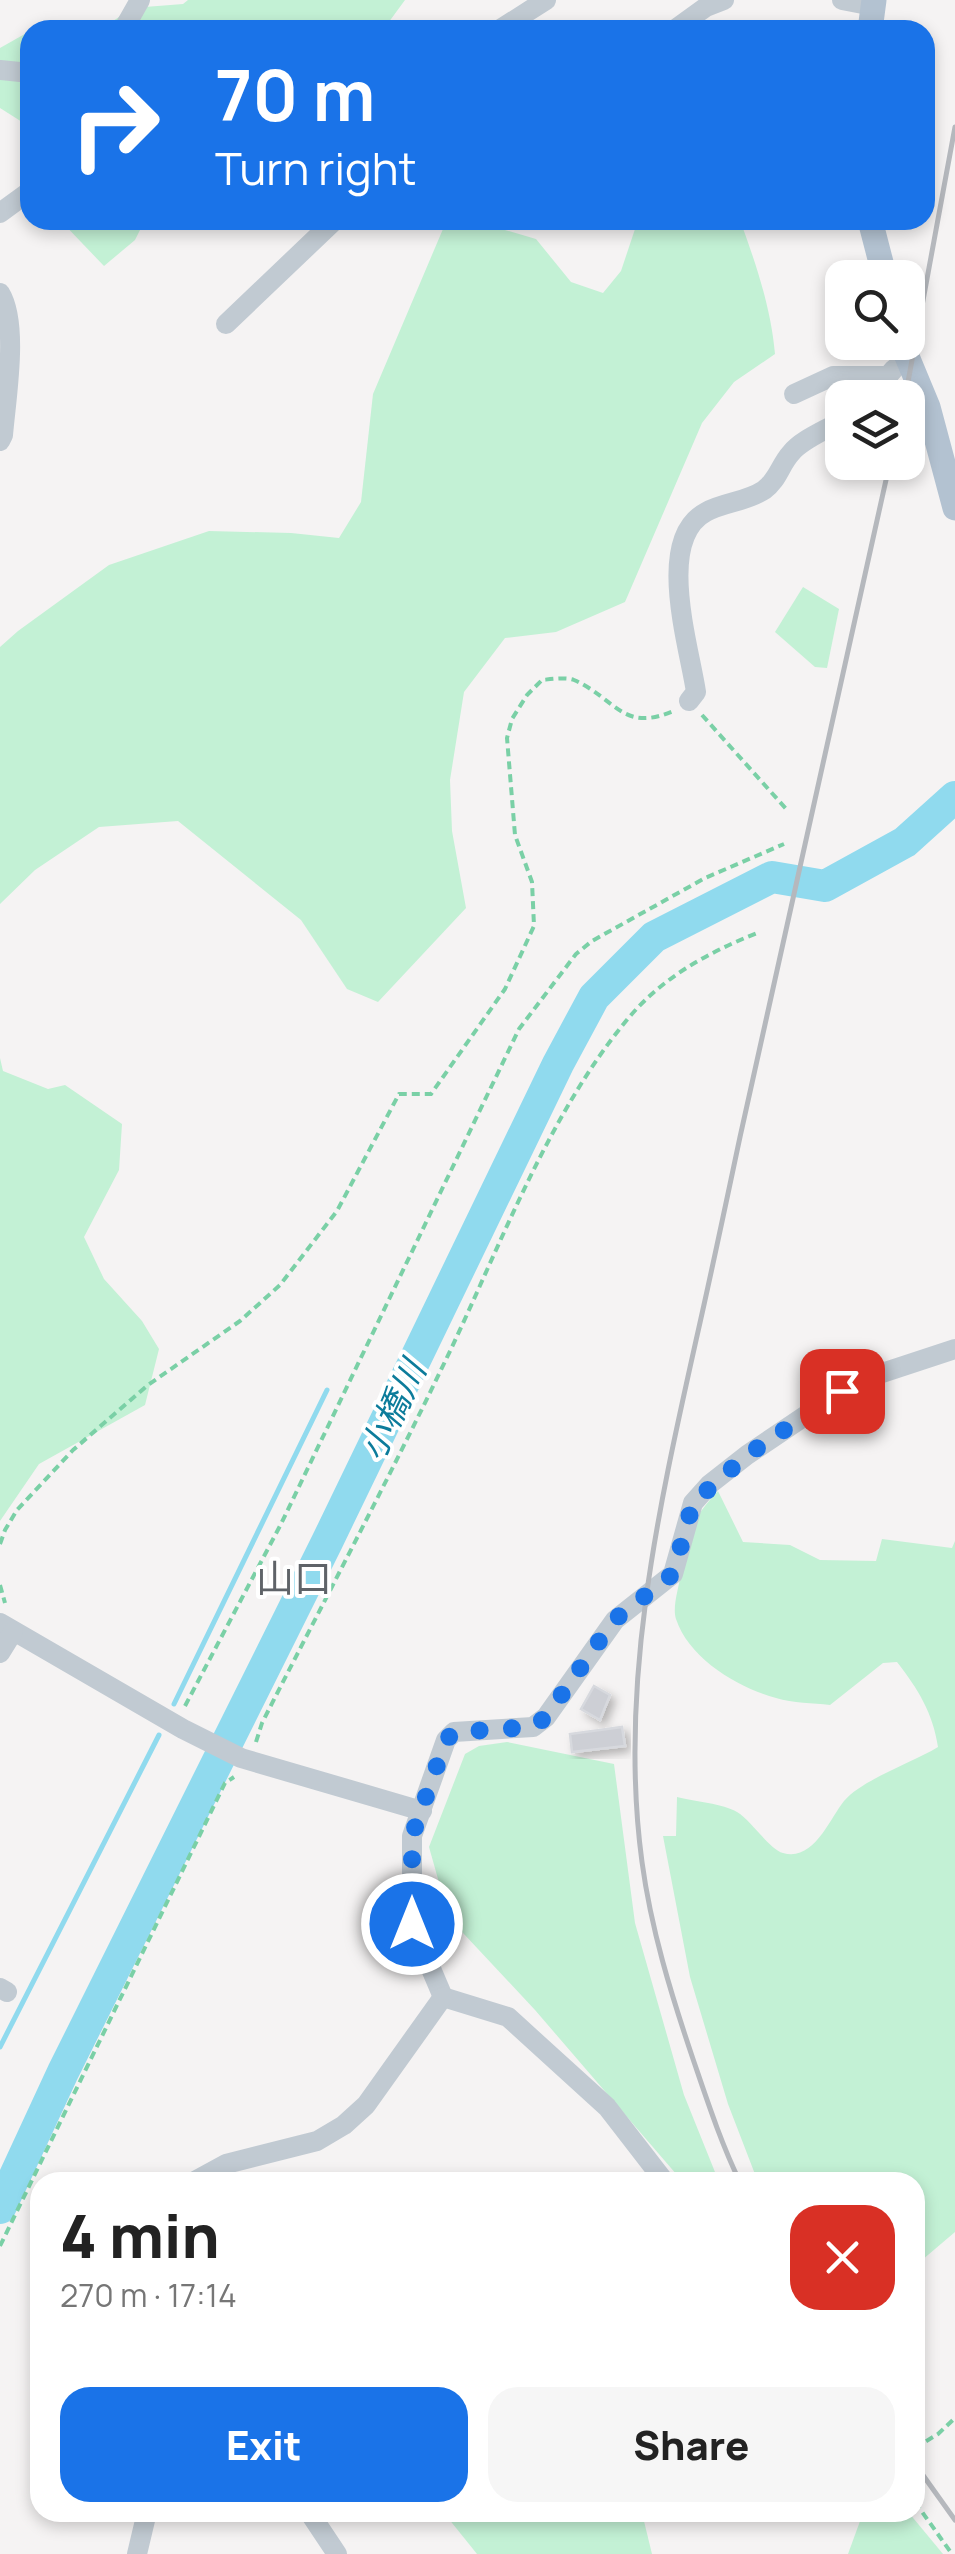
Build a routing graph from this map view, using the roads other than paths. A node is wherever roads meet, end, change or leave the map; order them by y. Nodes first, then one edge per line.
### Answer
1 (546, 0) edge
2 (724, 0) edge
3 (842, 0) edge
4 (873, 12) edge
5 (515, 20) edge
6 (689, 20) edge
7 (325, 230) edge
8 (873, 230) edge
9 (880, 260) edge
10 (0, 293) edge
11 (226, 324) dead end
12 (891, 360) edge
13 (901, 360) edge
14 (794, 394) dead end
15 (825, 431) edge
16 (0, 441) edge
17 (955, 508) edge
18 (689, 701) road end
19 (955, 1350) edge
20 (6, 1628) edge
21 (0, 1653) edge
22 (422, 1812) junction
23 (443, 1997) junction
24 (211, 2172) edge
25 (656, 2172) edge
26 (145, 2522) edge
27 (316, 2522) edge
28 (137, 2554) edge
29 (337, 2554) edge

1 - 5 street
2 - 6 street
3 - 4 street
7 - 11 street
8 - 9 main road
10 - 16 street
12 - 14 street
13 - 17 main road
15 - 18 street
19 - 22 street
20 - 21 street
20 - 22 street
22 - 23 street
23 - 24 street
23 - 25 street
26 - 28 street
27 - 29 street

